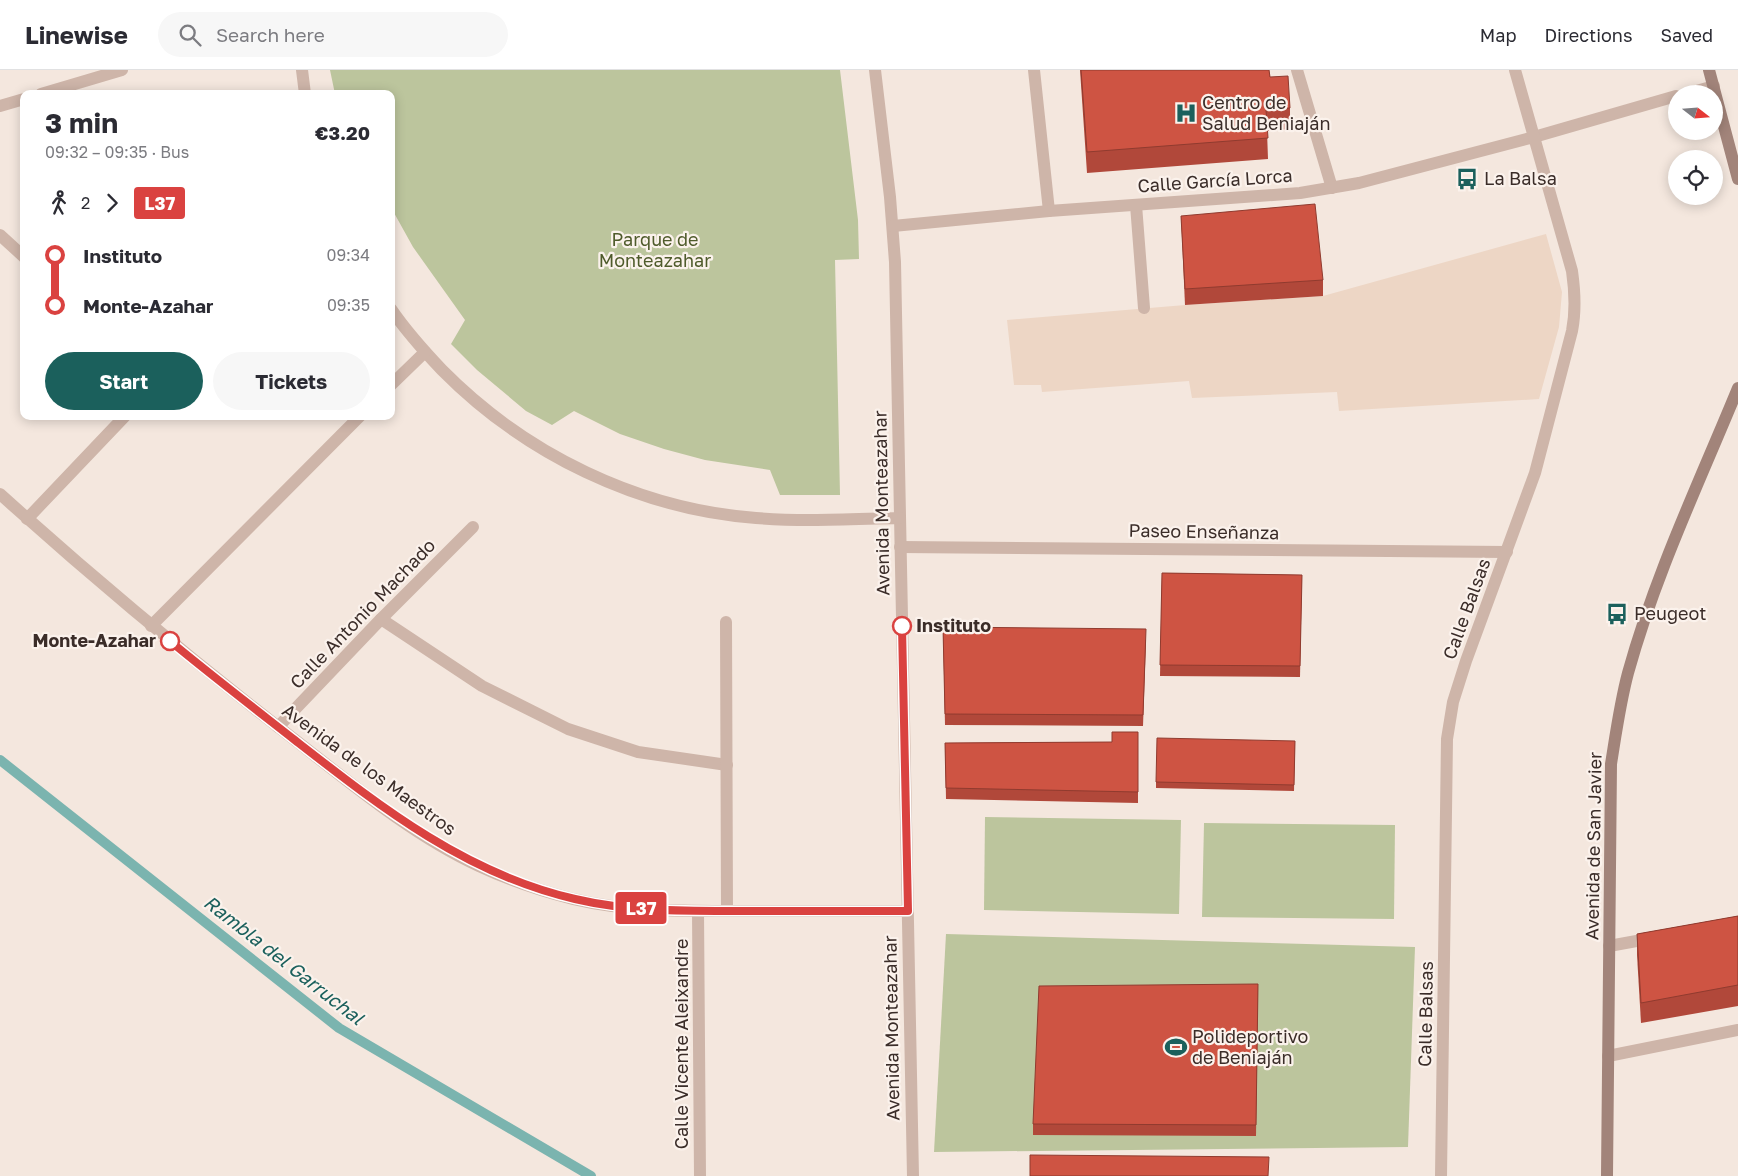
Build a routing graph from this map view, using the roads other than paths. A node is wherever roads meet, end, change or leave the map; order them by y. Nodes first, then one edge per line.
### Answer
1 (122, 70) edge
2 (302, 70) edge
3 (875, 70) edge
4 (1034, 70) edge
5 (1297, 70) edge
6 (1515, 70) edge
7 (1710, 70) edge
8 (1714, 85) edge
9 (54, 90) edge
10 (304, 90) edge
11 (1668, 98) edge
12 (20, 100) edge
13 (0, 106) edge
14 (1723, 121) edge
15 (1534, 137) junction
16 (1738, 179) edge
17 (1332, 188) junction
18 (1136, 205) junction
19 (1049, 212) junction
20 (893, 226) junction
21 (0, 235) edge
22 (20, 253) edge
23 (1144, 308) dead end
24 (395, 314) edge
25 (424, 352) junction
26 (395, 381) edge
27 (1738, 388) edge
28 (121, 420) edge
29 (356, 420) edge
30 (0, 494) edge
31 (900, 518) junction
32 (27, 519) junction
33 (473, 527) dead end
34 (900, 546) junction
35 (1507, 552) junction
36 (381, 619) junction
37 (726, 622) dead end
38 (151, 626) junction
39 (278, 727) junction
40 (727, 765) junction
41 (698, 911) junction
42 (727, 911) junction
43 (908, 911) junction
44 (1664, 936) edge
45 (1609, 946) junction
46 (1738, 1030) edge
47 (1608, 1056) junction
48 (700, 1176) edge
49 (913, 1176) edge
50 (1441, 1176) edge
51 (1607, 1176) edge

1 - 9 street
2 - 10 street
3 - 20 street, Avenida Monteazahar
4 - 19 street
5 - 17 street
6 - 15 street, Calle Balsas
7 - 8 main road
11 - 15 street, Calle García Lorca
12 - 13 street
14 - 16 main road
15 - 17 street, Calle García Lorca
15 - 35 street, Calle Balsas
17 - 18 street, Calle García Lorca
18 - 19 street, Calle García Lorca
18 - 23 street
19 - 20 street, Calle García Lorca
20 - 31 street, Avenida Monteazahar
21 - 22 street
24 - 25 street
25 - 26 street
25 - 31 street
27 - 45 main road, Avenida de San Javier
28 - 32 street
29 - 38 street
30 - 32 street, Avenida de los Maestros
31 - 34 street, Avenida Monteazahar
32 - 38 street, Avenida de los Maestros
33 - 36 street, Calle Antonio Machado
34 - 35 street, Paseo Enseñanza
34 - 43 street, Avenida Monteazahar
35 - 50 street, Calle Balsas
36 - 39 street, Calle Antonio Machado
36 - 40 street
37 - 40 street
38 - 39 street, Avenida de los Maestros
39 - 41 street, Avenida de los Maestros
40 - 42 street
41 - 42 street, Avenida de los Maestros
41 - 48 street, Calle Vicente Aleixandre
42 - 43 street, Avenida de los Maestros
43 - 49 street, Avenida Monteazahar
44 - 45 street
45 - 47 main road, Avenida de San Javier
46 - 47 street
47 - 51 main road, Avenida de San Javier

